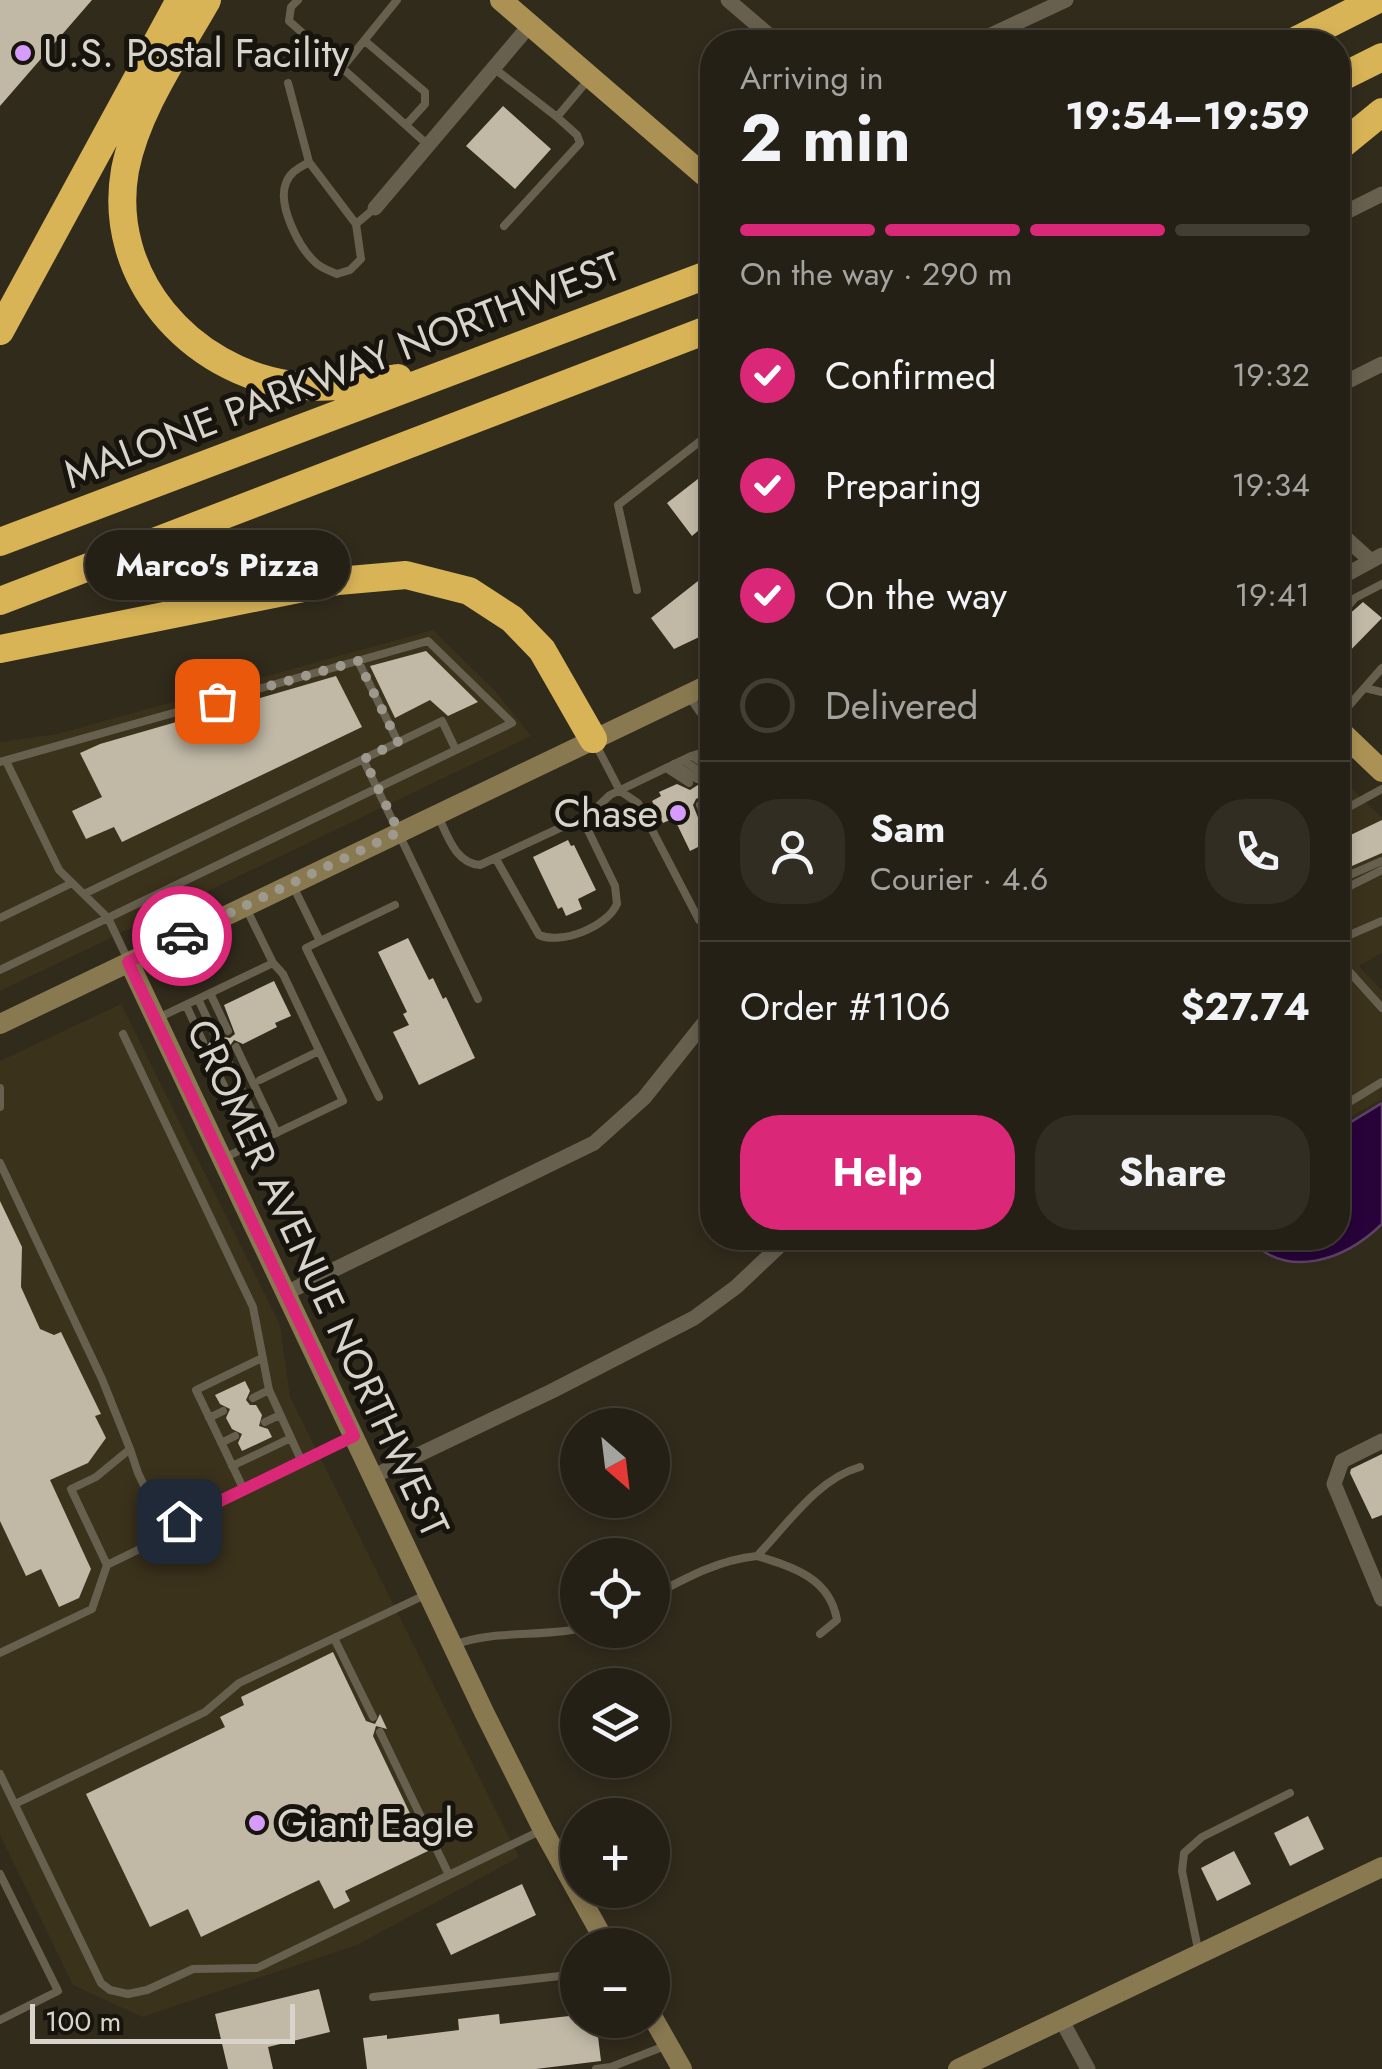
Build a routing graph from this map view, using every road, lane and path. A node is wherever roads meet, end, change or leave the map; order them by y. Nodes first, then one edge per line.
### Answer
1 (180, 0) edge
2 (208, 0) edge
3 (298, 0) edge
4 (397, 0) edge
5 (501, 0) edge
6 (728, 0) edge
7 (1066, 0) edge
8 (1376, 0) edge
9 (530, 26) junction
10 (763, 30) edge
11 (1002, 30) edge
12 (1316, 30) edge
13 (364, 41) junction
14 (1382, 58) edge
15 (342, 68) junction
16 (493, 68) junction
17 (1350, 73) edge
18 (590, 77) junction
19 (288, 82) dead end
20 (1382, 112) edge
21 (556, 117) junction
22 (406, 125) junction
23 (1350, 138) edge
24 (428, 145) junction
25 (309, 162) junction
26 (700, 168) edge
27 (1382, 194) edge
28 (375, 208) joint
29 (1350, 210) edge
30 (356, 224) junction
31 (504, 226) dead end
32 (700, 277) edge
33 (0, 330) edge
34 (700, 333) edge
35 (473, 362) junction
36 (1382, 364) edge
37 (1350, 380) edge
38 (700, 441) edge
39 (1350, 539) edge
40 (0, 542) edge
41 (1377, 558) edge
42 (1350, 573) edge
43 (1382, 584) edge
44 (637, 590) dead end
45 (0, 600) edge
46 (1350, 604) edge
47 (0, 650) edge
48 (358, 661) junction
49 (1382, 668) edge
50 (700, 688) edge
51 (1364, 688) junction
52 (1382, 692) edge
53 (688, 694) junction
54 (1350, 704) edge
55 (700, 712) edge
56 (593, 739) junction
57 (398, 742) junction
58 (456, 750) junction
59 (700, 753) edge
60 (364, 759) junction
61 (3, 761) edge
62 (678, 762) junction
63 (700, 776) edge
64 (700, 776) edge
65 (378, 788) junction
66 (1382, 790) edge
67 (620, 791) junction
68 (1350, 807) edge
69 (436, 814) junction
70 (582, 818) junction
71 (399, 832) junction
72 (496, 859) junction
73 (1382, 861) edge
74 (1382, 870) edge
75 (1350, 875) edge
76 (72, 883) junction
77 (292, 884) junction
78 (1350, 886) edge
79 (84, 894) junction
80 (395, 905) dead end
81 (245, 906) junction
82 (0, 918) edge
83 (108, 918) junction
84 (700, 920) edge
85 (1382, 920) edge
86 (1350, 935) edge
87 (320, 941) junction
88 (128, 962) junction
89 (273, 963) junction
90 (0, 970) edge
91 (1350, 972) edge
92 (210, 993) junction
93 (198, 999) junction
94 (478, 999) dead end
95 (186, 1005) junction
96 (1382, 1008) edge
97 (156, 1019) junction
98 (0, 1024) edge
99 (700, 1027) edge
100 (228, 1030) dead end
101 (123, 1034) dead end
102 (216, 1036) dead end
103 (204, 1042) dead end
104 (236, 1047) dead end
105 (319, 1051) junction
106 (224, 1053) dead end
107 (212, 1059) dead end
108 (260, 1080) dead end
109 (1382, 1082) edge
110 (0, 1088) edge
111 (380, 1097) dead end
112 (1350, 1101) edge
113 (0, 1106) edge
114 (277, 1132) junction
115 (265, 1138) junction
116 (252, 1144) junction
117 (222, 1159) junction
118 (0, 1163) edge
119 (776, 1250) edge
120 (286, 1293) junction
121 (262, 1358) junction
122 (268, 1390) junction
123 (253, 1398) dead end
124 (223, 1411) dead end
125 (280, 1414) junction
126 (210, 1418) junction
127 (265, 1422) dead end
128 (235, 1436) dead end
129 (354, 1436) junction
130 (291, 1438) junction
131 (1382, 1441) edge
132 (221, 1443) junction
133 (130, 1449) junction
134 (302, 1462) junction
135 (232, 1466) junction
136 (860, 1467) dead end
137 (374, 1476) junction
138 (244, 1490) junction
139 (166, 1532) junction
140 (757, 1556) junction
141 (107, 1564) junction
142 (670, 1587) edge
143 (429, 1593) junction
144 (1382, 1599) edge
145 (560, 1632) edge
146 (820, 1634) dead end
147 (334, 1638) junction
148 (453, 1646) junction
149 (0, 1652) edge
150 (373, 1718) dead end
151 (380, 1732) dead end
152 (0, 1774) edge
153 (1290, 1794) dead end
154 (15, 1804) junction
155 (543, 1830) junction
156 (1382, 1866) edge
157 (0, 1874) edge
158 (449, 1875) junction
159 (598, 1928) edge
160 (1200, 1954) junction
161 (560, 1976) edge
162 (374, 1997) dead end
163 (0, 2020) edge
164 (1062, 2021) junction
165 (665, 2038) edge
166 (669, 2044) junction
167 (596, 2069) edge
168 (682, 2069) edge
169 (958, 2069) edge
170 (1088, 2069) edge

1 - 33 highway
2 - 35 highway
3 - 15 lane
4 - 13 lane
5 - 9 main road
6 - 10 street
7 - 11 street
8 - 12 highway
9 - 16 street
9 - 18 main road
13 - 15 lane
13 - 22 lane
14 - 17 highway
15 - 22 lane
16 - 21 lane
16 - 24 street
18 - 21 lane
18 - 26 main road
19 - 25 lane
20 - 23 highway
21 - 31 lane
22 - 24 lane
24 - 28 street
25 - 30 lane
25 - 30 lane
27 - 29 street
28 - 30 lane
32 - 35 highway, MALONE PARKWAY NORTHWEST
34 - 45 highway
35 - 40 highway, MALONE PARKWAY NORTHWEST
36 - 37 street
38 - 44 lane
39 - 41 street
41 - 42 street
43 - 46 lane
47 - 56 highway
48 - 57 lane
48 - 58 lane
48 - 61 lane
49 - 51 lane
50 - 53 street
51 - 52 lane
51 - 54 lane
53 - 55 lane
53 - 56 street
56 - 67 lane
56 - 69 street
57 - 58 lane
57 - 60 lane
58 - 65 lane
59 - 62 lane
60 - 65 lane
60 - 79 lane
61 - 76 lane
62 - 63 lane
62 - 64 lane
62 - 67 lane
65 - 71 lane
65 - 83 lane
66 - 68 lane
67 - 70 lane
67 - 84 lane
69 - 71 street
69 - 72 lane
70 - 72 lane
70 - 72 lane
71 - 77 street
71 - 94 lane
73 - 75 lane
74 - 78 lane
76 - 79 lane
76 - 82 lane
77 - 81 street
77 - 87 lane
79 - 83 lane
80 - 87 lane
81 - 88 street
81 - 89 lane
83 - 88 lane
83 - 90 lane
85 - 86 lane
87 - 111 lane
88 - 97 street, CROMER AVENUE NORTHWEST
88 - 98 street
89 - 92 lane
89 - 105 lane
91 - 96 lane
92 - 93 lane
92 - 100 lane
93 - 95 lane
93 - 102 lane
95 - 97 lane
95 - 103 lane
97 - 117 street, CROMER AVENUE NORTHWEST
99 - 120 street
101 - 121 lane
104 - 114 lane
105 - 108 lane
105 - 114 lane
106 - 115 lane
107 - 116 lane
109 - 112 lane
110 - 113 lane
114 - 115 lane
115 - 116 lane
116 - 117 lane
117 - 120 street, CROMER AVENUE NORTHWEST
118 - 133 lane
119 - 137 street
120 - 129 street, CROMER AVENUE NORTHWEST
121 - 122 lane
121 - 126 lane
122 - 123 lane
122 - 125 lane
124 - 126 lane
125 - 127 lane
125 - 130 lane
126 - 132 lane
128 - 132 lane
129 - 134 lane
129 - 137 street, CROMER AVENUE NORTHWEST
130 - 134 lane
130 - 135 lane
131 - 144 street
132 - 135 lane
133 - 139 lane
133 - 141 lane
134 - 138 lane
135 - 138 lane
136 - 140 lane
137 - 143 street, CROMER AVENUE NORTHWEST
138 - 139 lane
139 - 141 lane
140 - 142 lane
140 - 146 lane
141 - 149 lane
143 - 147 lane
143 - 148 street, CROMER AVENUE NORTHWEST
145 - 148 lane
147 - 150 lane
147 - 154 lane
148 - 155 street, CROMER AVENUE NORTHWEST
151 - 158 lane
152 - 154 lane
153 - 160 lane
154 - 158 lane
155 - 158 lane
155 - 159 street, CROMER AVENUE NORTHWEST
156 - 160 street
157 - 163 lane
160 - 164 street
161 - 162 lane
164 - 169 street
164 - 170 street
165 - 166 street
166 - 167 lane
166 - 168 street

